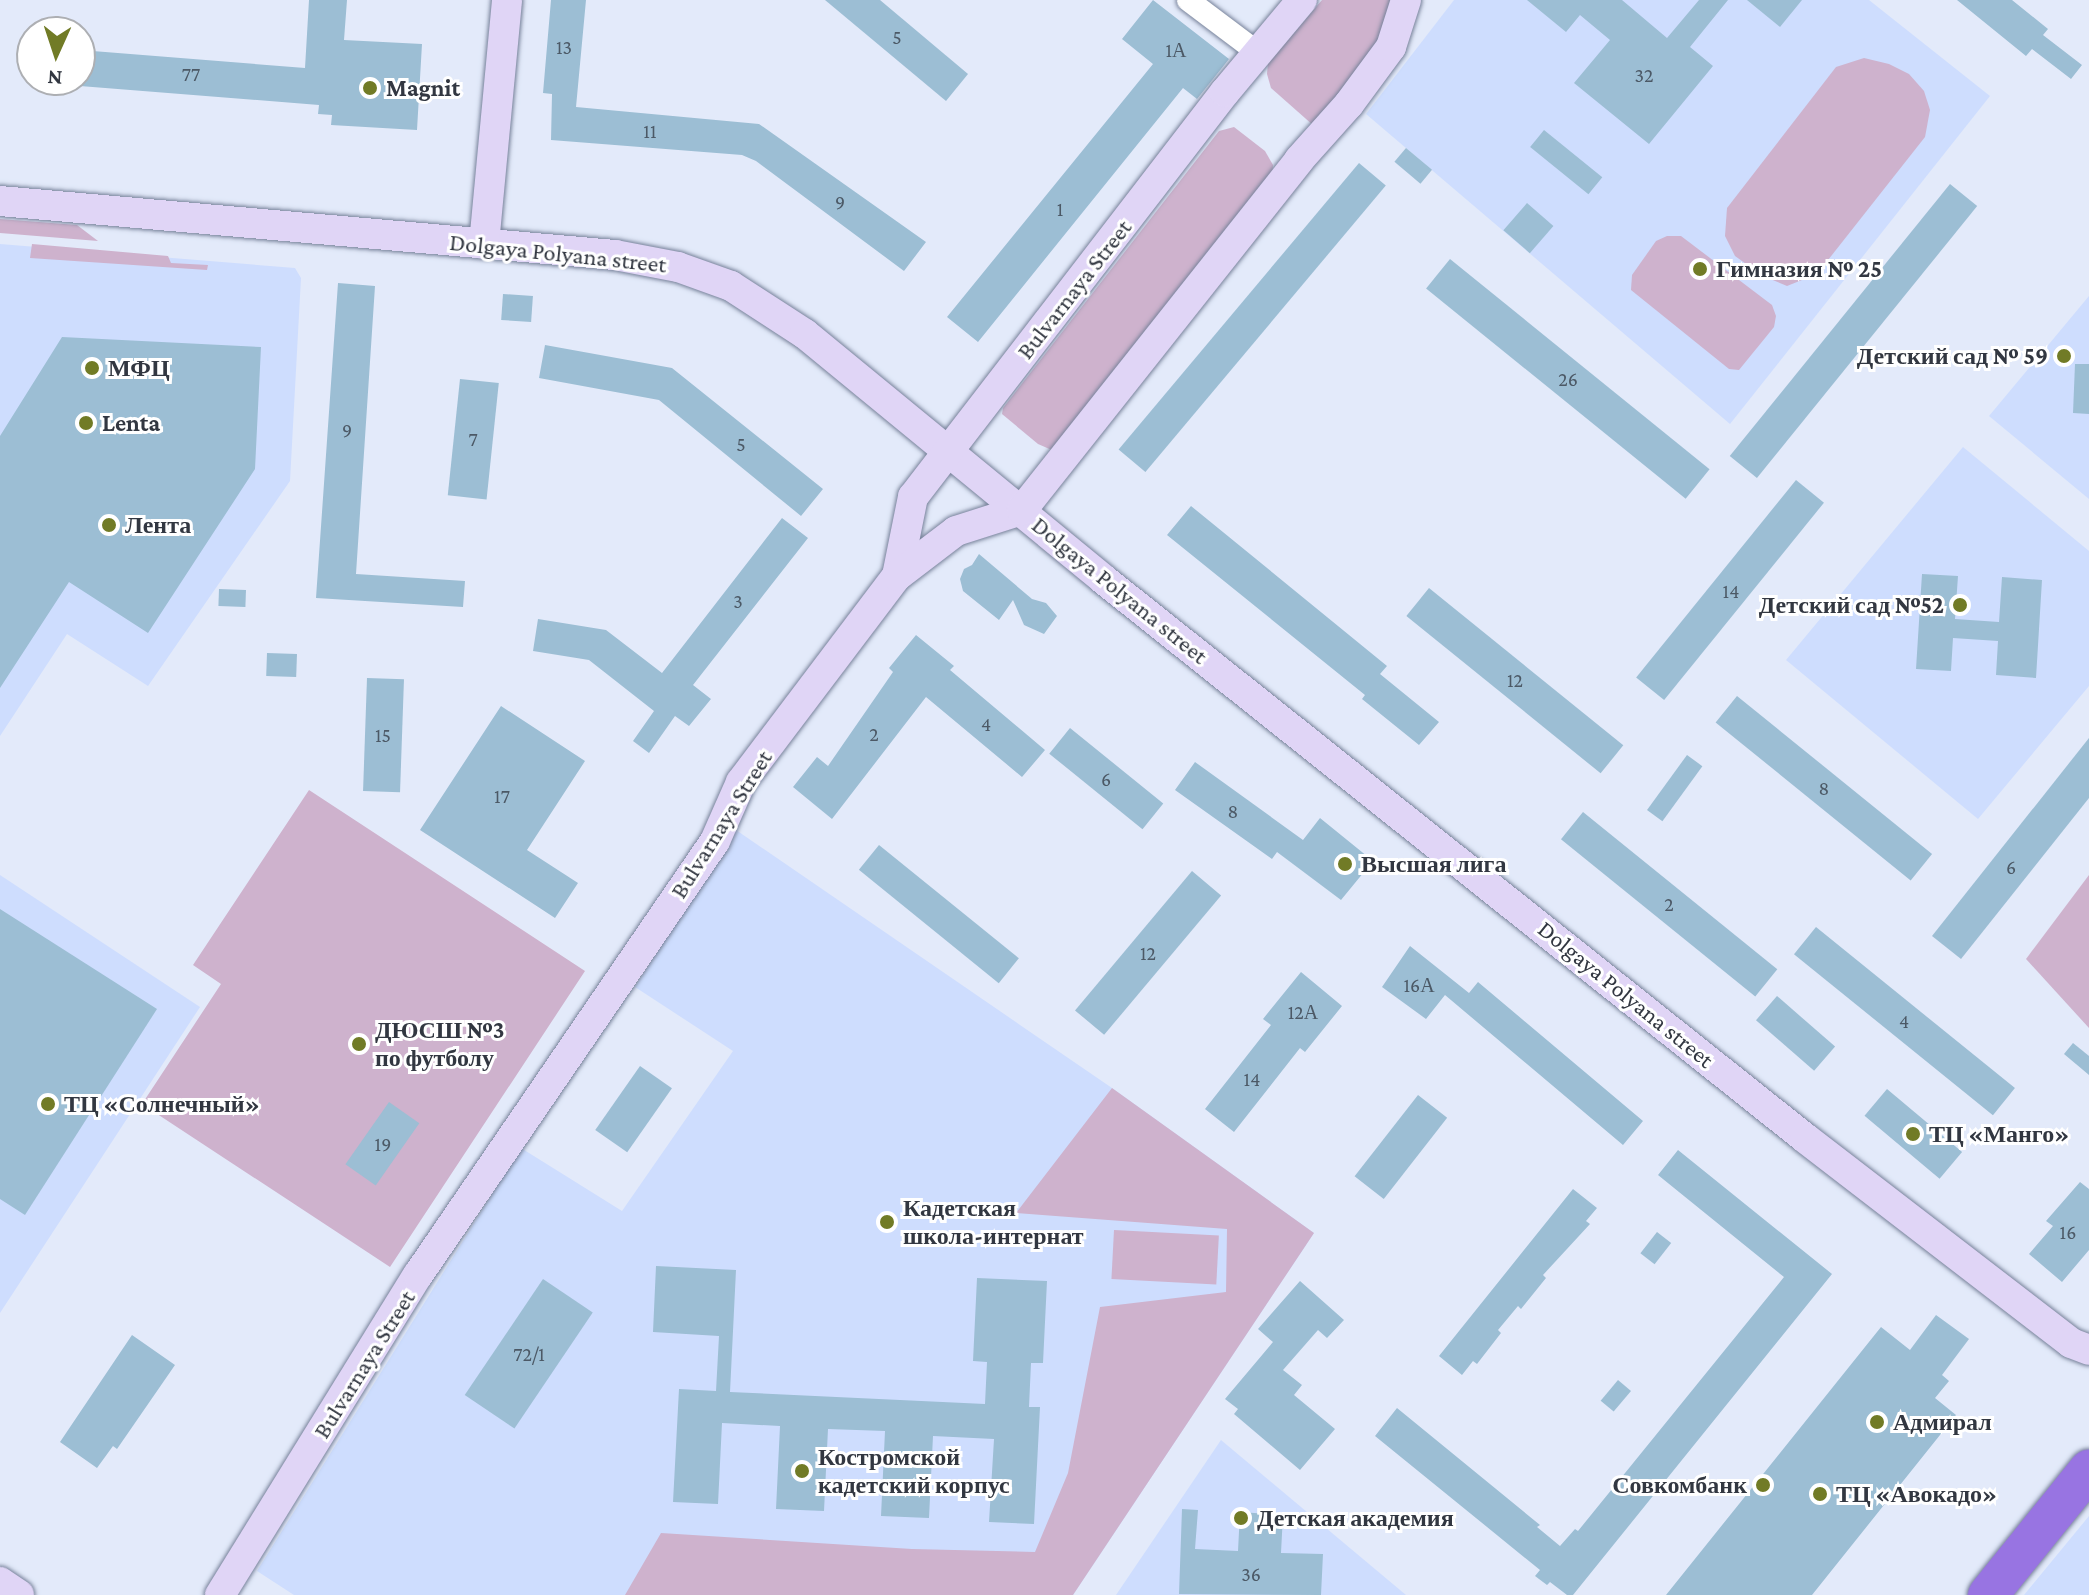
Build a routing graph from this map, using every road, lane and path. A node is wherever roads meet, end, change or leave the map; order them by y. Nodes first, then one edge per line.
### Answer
1 (507, 0) edge
2 (1188, 0) edge
3 (1302, 0) edge
4 (1406, 0) edge
5 (1257, 52) junction
6 (0, 201) edge
7 (484, 244) junction
8 (948, 452) junction
9 (1022, 510) junction
10 (897, 576) junction
11 (2089, 1350) edge
12 (2089, 1470) edge
13 (0, 1582) edge
14 (19, 1595) edge
15 (220, 1595) edge
16 (1988, 1595) edge

1 - 7 street
2 - 5 street
3 - 5 street, Bulvarnaya Street
4 - 9 street
5 - 8 street, Bulvarnaya Street
6 - 7 street, Dolgaya Polyana street
7 - 8 street, Dolgaya Polyana street
8 - 9 street, Dolgaya Polyana street
8 - 10 street, Bulvarnaya Street
9 - 10 street
9 - 11 street, Dolgaya Polyana street
10 - 15 street, Bulvarnaya Street
12 - 16 highway
13 - 14 street

